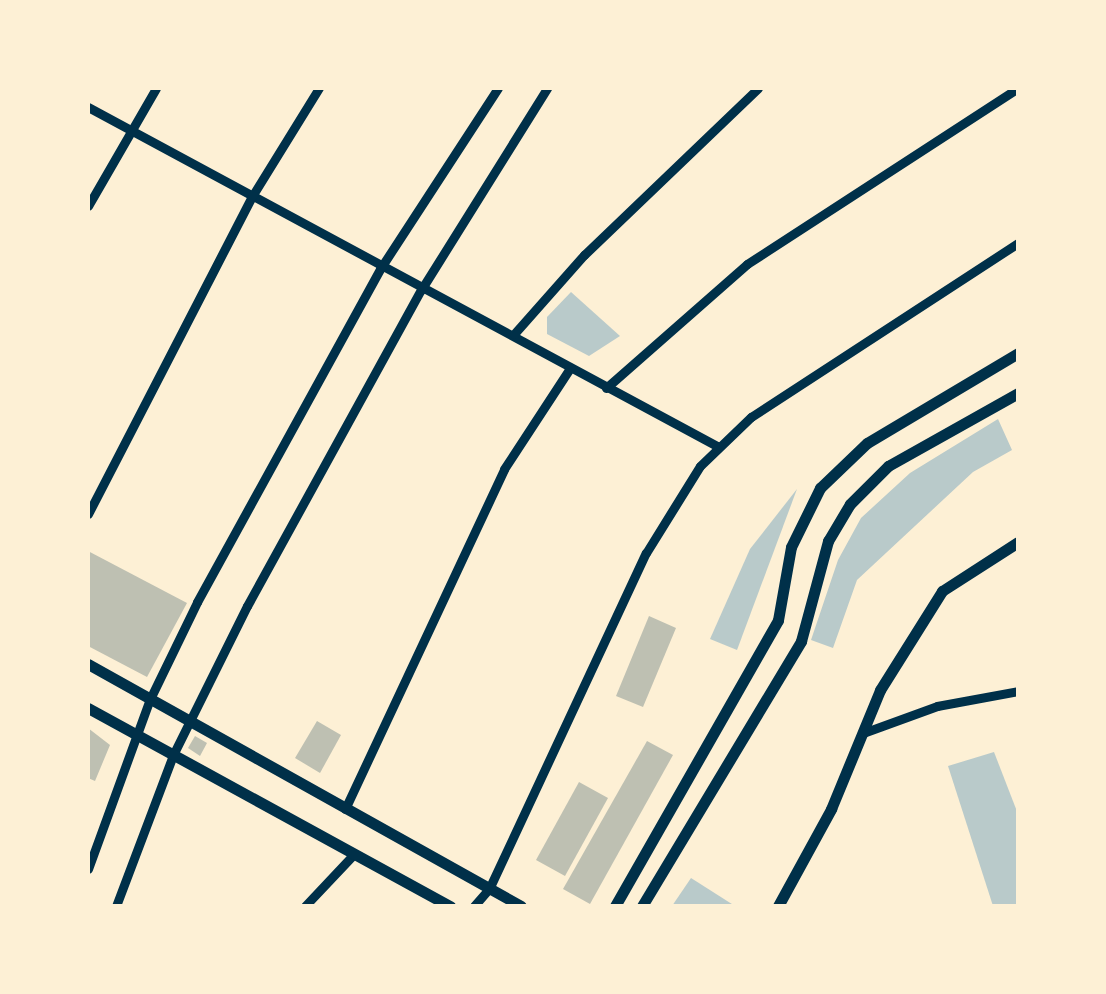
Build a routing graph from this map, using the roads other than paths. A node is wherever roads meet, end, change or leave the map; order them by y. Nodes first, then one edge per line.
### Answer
1 (156, 88) edge
2 (318, 88) edge
3 (498, 88) edge
4 (548, 88) edge
5 (758, 88) edge
6 (1018, 88) edge
7 (88, 106) edge
8 (129, 130) junction
9 (251, 198) junction
10 (88, 206) edge
11 (1018, 242) edge
12 (380, 269) junction
13 (421, 290) junction
14 (514, 334) junction
15 (1018, 353) edge
16 (570, 368) junction
17 (606, 388) junction
18 (1018, 393) edge
19 (717, 446) junction
20 (88, 514) edge
21 (1018, 542) edge
22 (88, 664) edge
23 (1018, 690) edge
24 (150, 699) junction
25 (88, 708) edge
26 (189, 720) junction
27 (862, 732) junction
28 (136, 734) junction
29 (173, 755) junction
30 (345, 809) junction
31 (354, 854) junction
32 (88, 870) edge
33 (488, 889) junction
34 (116, 906) edge
35 (305, 906) edge
36 (450, 906) edge
37 (474, 906) edge
38 (521, 906) edge
39 (615, 906) edge
40 (642, 906) edge
41 (778, 906) edge

1 - 8 street
2 - 9 street
3 - 12 street
4 - 13 street
5 - 14 street
6 - 17 street
7 - 8 street
8 - 9 street
8 - 10 street
9 - 12 street
9 - 20 street
11 - 19 street
12 - 13 street
12 - 24 street
13 - 14 street
13 - 26 street
14 - 16 street
15 - 39 street
16 - 17 street
16 - 30 street
17 - 19 street
18 - 40 street
19 - 33 street
21 - 27 street
22 - 24 street
23 - 27 street
24 - 26 street
24 - 28 street
25 - 28 street
26 - 29 street
26 - 30 street
27 - 41 street
28 - 29 street
28 - 32 street
29 - 31 street
29 - 34 street
30 - 33 street
31 - 35 street
31 - 36 street
33 - 37 street
33 - 38 street

